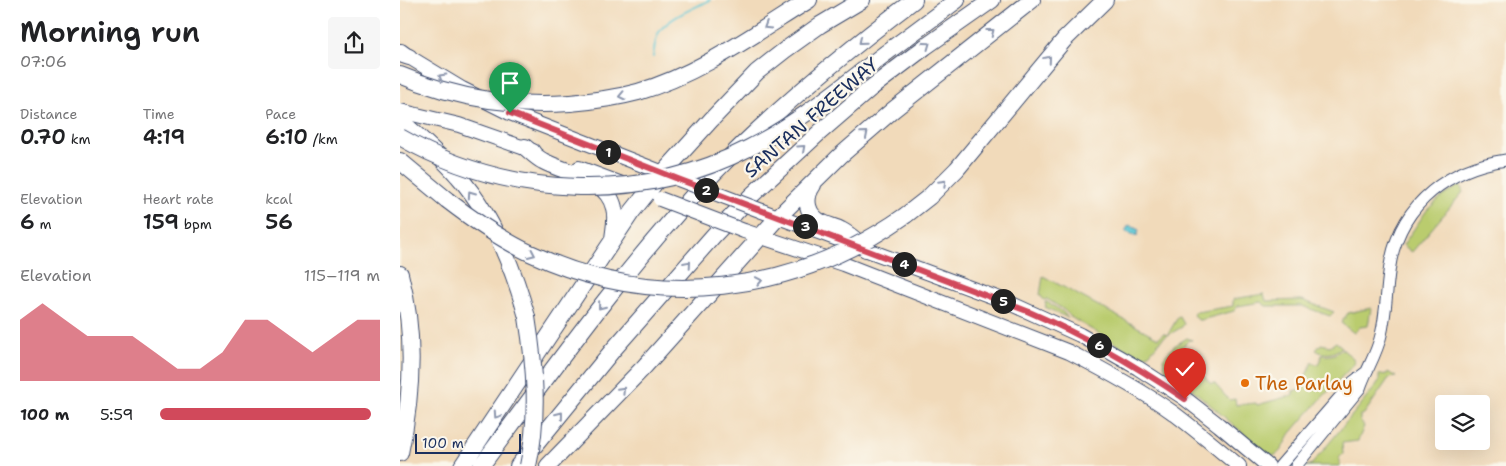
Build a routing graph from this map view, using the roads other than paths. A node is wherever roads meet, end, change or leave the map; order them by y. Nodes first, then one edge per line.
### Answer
1 (809, 0) edge
2 (862, 0) edge
3 (914, 0) edge
4 (944, 0) edge
5 (957, 0) edge
6 (992, 0) edge
7 (1032, 0) edge
8 (1105, 0) edge
9 (884, 49) junction
10 (403, 53) edge
11 (400, 75) edge
12 (400, 111) edge
13 (400, 120) edge
14 (400, 129) edge
15 (400, 137) edge
16 (525, 147) junction
17 (1506, 160) edge
18 (400, 161) edge
19 (663, 173) junction
20 (816, 179) junction
21 (653, 196) junction
22 (779, 216) junction
23 (760, 237) junction
24 (613, 241) junction
25 (866, 249) junction
26 (400, 274) edge
27 (1366, 372) junction
28 (400, 453) edge
29 (462, 466) edge
30 (480, 466) edge
31 (518, 466) edge
32 (528, 466) edge
33 (548, 466) edge
34 (1239, 466) edge
35 (1268, 466) edge
36 (1280, 466) edge
37 (1296, 466) edge

1 -> 11 highway, bridge
2 - 19 highway
3 -> 30 highway, SANTAN FREEWAY
4 - 9 highway
5 - 9 highway
31 -> 6 highway, SANTAN FREEWAY
20 -> 7 highway
18 -> 8 highway, bridge
9 - 14 highway
9 - 15 highway, bridge
19 -> 10 main road
12 - 16 main road
32 -> 13 highway, bridge
16 - 21 main road
16 - 24 highway
17 - 27 street
19 - 21 highway
19 - 22 main road, bridge
20 - 22 highway
20 - 25 highway
21 - 23 main road, bridge
21 - 24 highway
22 - 23 highway
22 - 25 main road
33 -> 23 highway
23 - 34 main road
24 -> 29 highway
25 - 35 main road
26 - 28 highway
27 - 36 street
27 - 37 street

